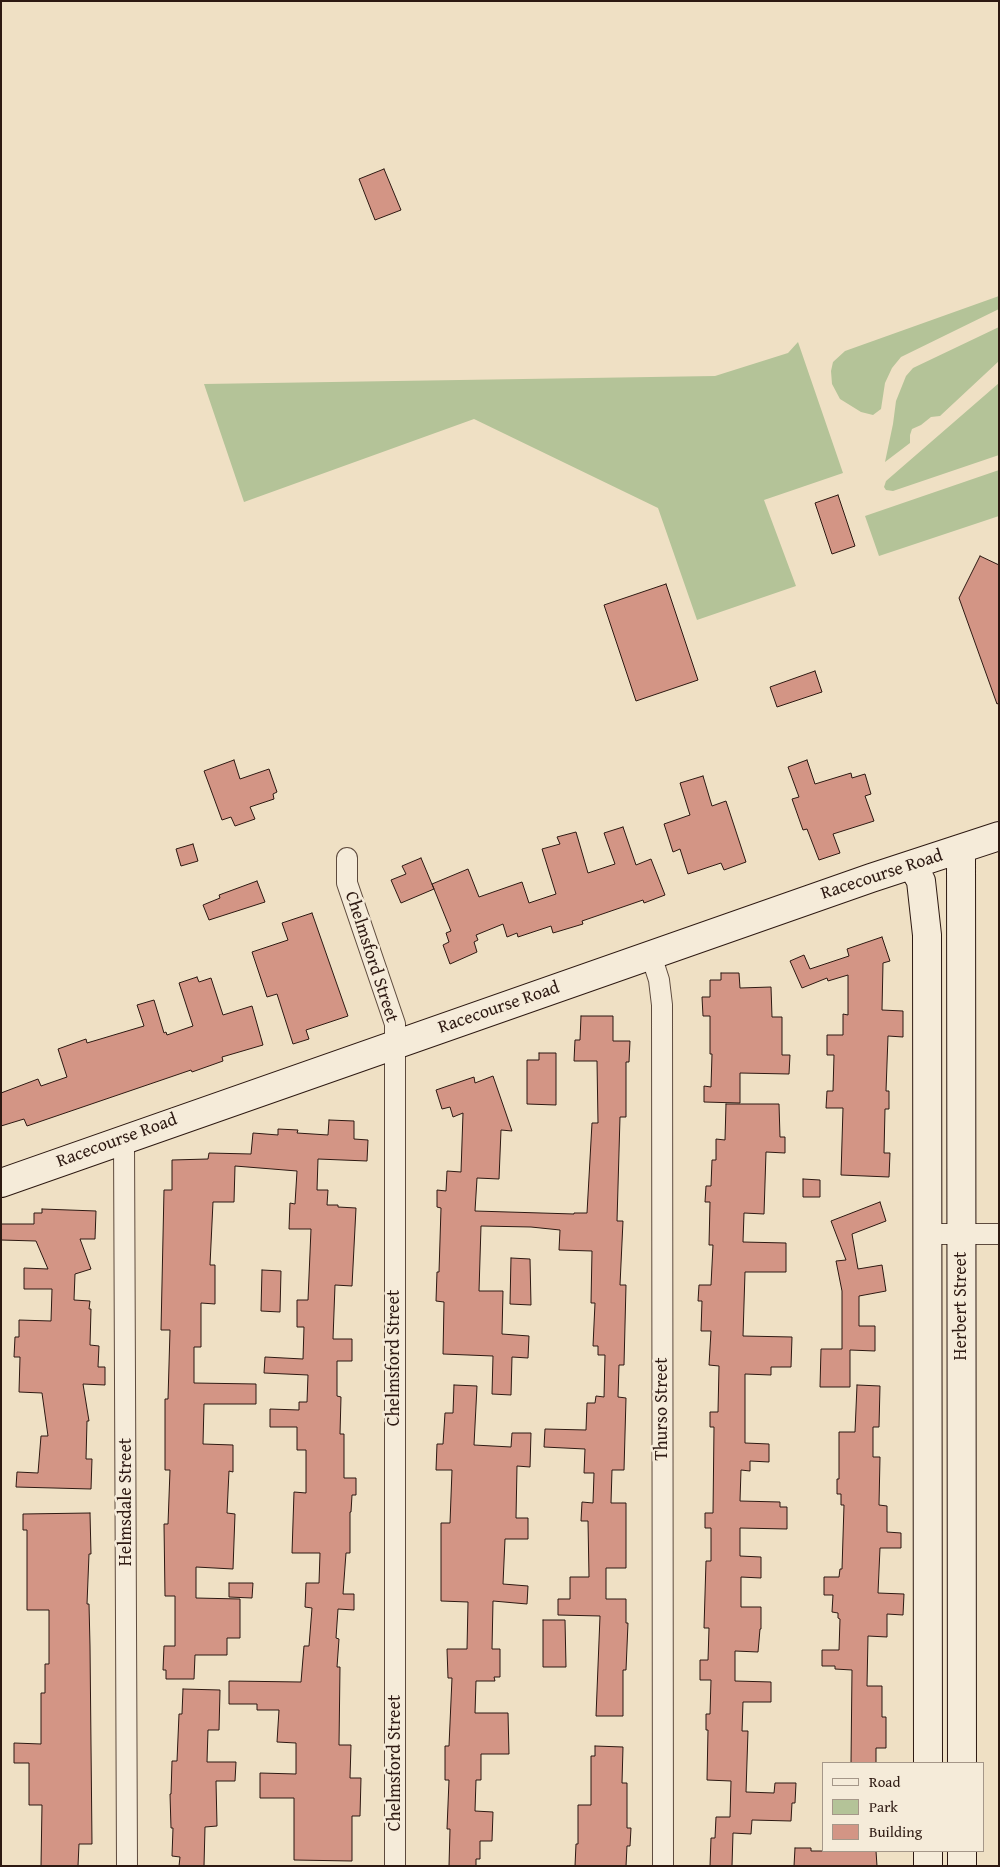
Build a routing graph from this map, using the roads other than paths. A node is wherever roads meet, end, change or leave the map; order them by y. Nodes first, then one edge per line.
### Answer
1 (999, 836) edge
2 (960, 850) junction
3 (347, 858) dead end
4 (912, 865) junction
5 (651, 954) junction
6 (395, 1044) junction
7 (124, 1139) junction
8 (1, 1183) edge
9 (927, 1234) junction
10 (961, 1234) junction
11 (999, 1234) edge
12 (928, 1566) junction
13 (961, 1566) junction
14 (928, 1762) edge
15 (962, 1762) edge
16 (928, 1852) edge
17 (962, 1852) edge
18 (127, 1866) edge
19 (395, 1866) edge
20 (662, 1866) edge
21 (928, 1866) edge
22 (962, 1866) edge

1 - 2 street, Racecourse Road
2 - 4 street, Racecourse Road
2 - 10 street, Herbert Street
3 - 6 street, Chelmsford Street
4 - 5 street, Racecourse Road
4 - 9 street, Herbert Street
5 - 6 street, Racecourse Road
5 - 20 street, Thurso Street
6 - 7 street, Racecourse Road
6 - 19 street, Chelmsford Street
7 - 8 street, Racecourse Road
7 - 18 street, Helmsdale Street
9 - 10 street
9 - 12 street, Herbert Street
10 - 11 street
10 - 13 street, Herbert Street
12 - 13 street
12 - 14 street, Herbert Street
13 - 15 street, Herbert Street
16 - 21 street
17 - 22 street

